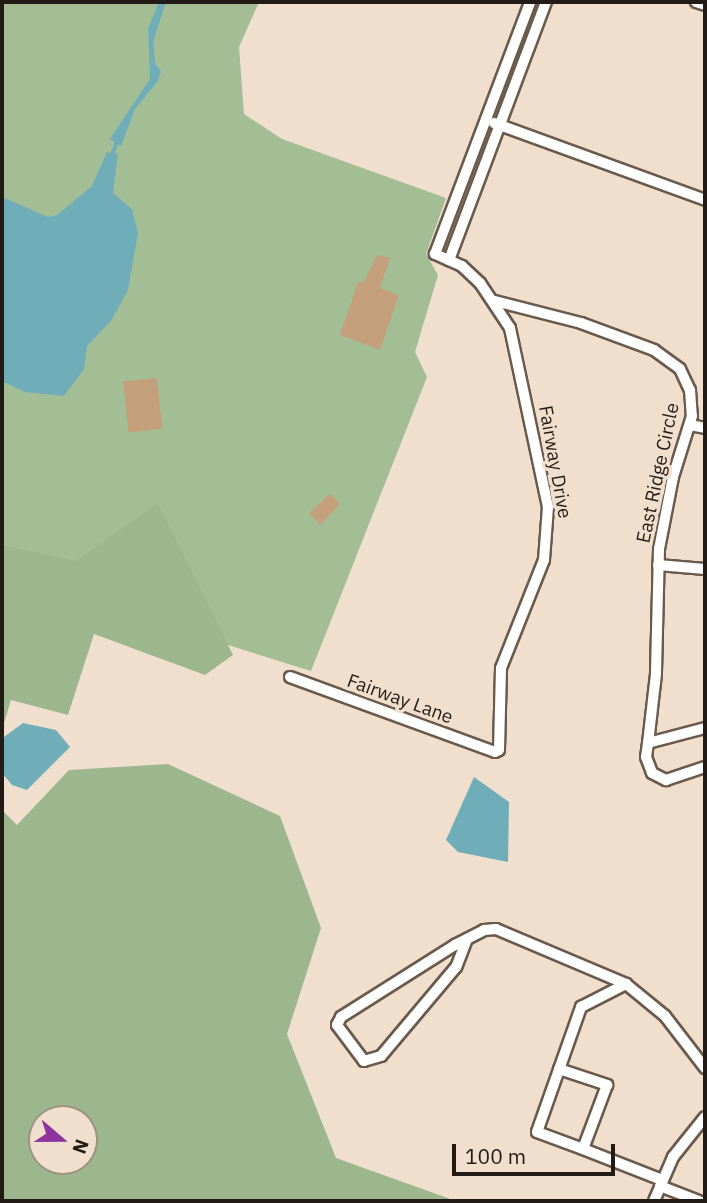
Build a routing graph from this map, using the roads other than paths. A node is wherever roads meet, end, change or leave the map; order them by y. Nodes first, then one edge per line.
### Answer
1 (530, 2) edge
2 (546, 2) edge
3 (696, 2) edge
4 (705, 5) edge
5 (485, 120) junction
6 (500, 125) junction
7 (461, 184) junction
8 (476, 190) junction
9 (705, 200) edge
10 (449, 260) junction
11 (495, 301) junction
12 (690, 425) junction
13 (705, 428) edge
14 (658, 565) junction
15 (705, 569) edge
16 (290, 677) dead end
17 (705, 728) edge
18 (648, 743) junction
19 (499, 751) joint
20 (705, 767) edge
21 (467, 939) junction
22 (625, 984) junction
23 (703, 1062) edge
24 (559, 1069) junction
25 (705, 1117) edge
26 (583, 1149) junction
27 (661, 1183) junction
28 (654, 1201) edge
29 (699, 1201) edge

1 - 5 street
2 - 6 street
3 - 4 street
5 - 6 street
5 - 7 street
6 - 8 street
6 - 9 street
7 - 8 street
7 - 10 street
8 - 10 street
10 - 11 street
11 - 12 street, East Ridge Circle
11 - 19 street, Fairway Drive
12 - 13 street
12 - 14 street, East Ridge Circle
14 - 15 street
14 - 18 street, East Ridge Circle
16 - 19 street, Fairway Lane
17 - 18 street
18 - 20 street, East Ridge Circle
21 - 21 street
21 - 22 street
22 - 23 street
22 - 24 street
24 - 26 street
24 - 26 street
25 - 27 street
26 - 27 street
27 - 28 street
27 - 29 street

